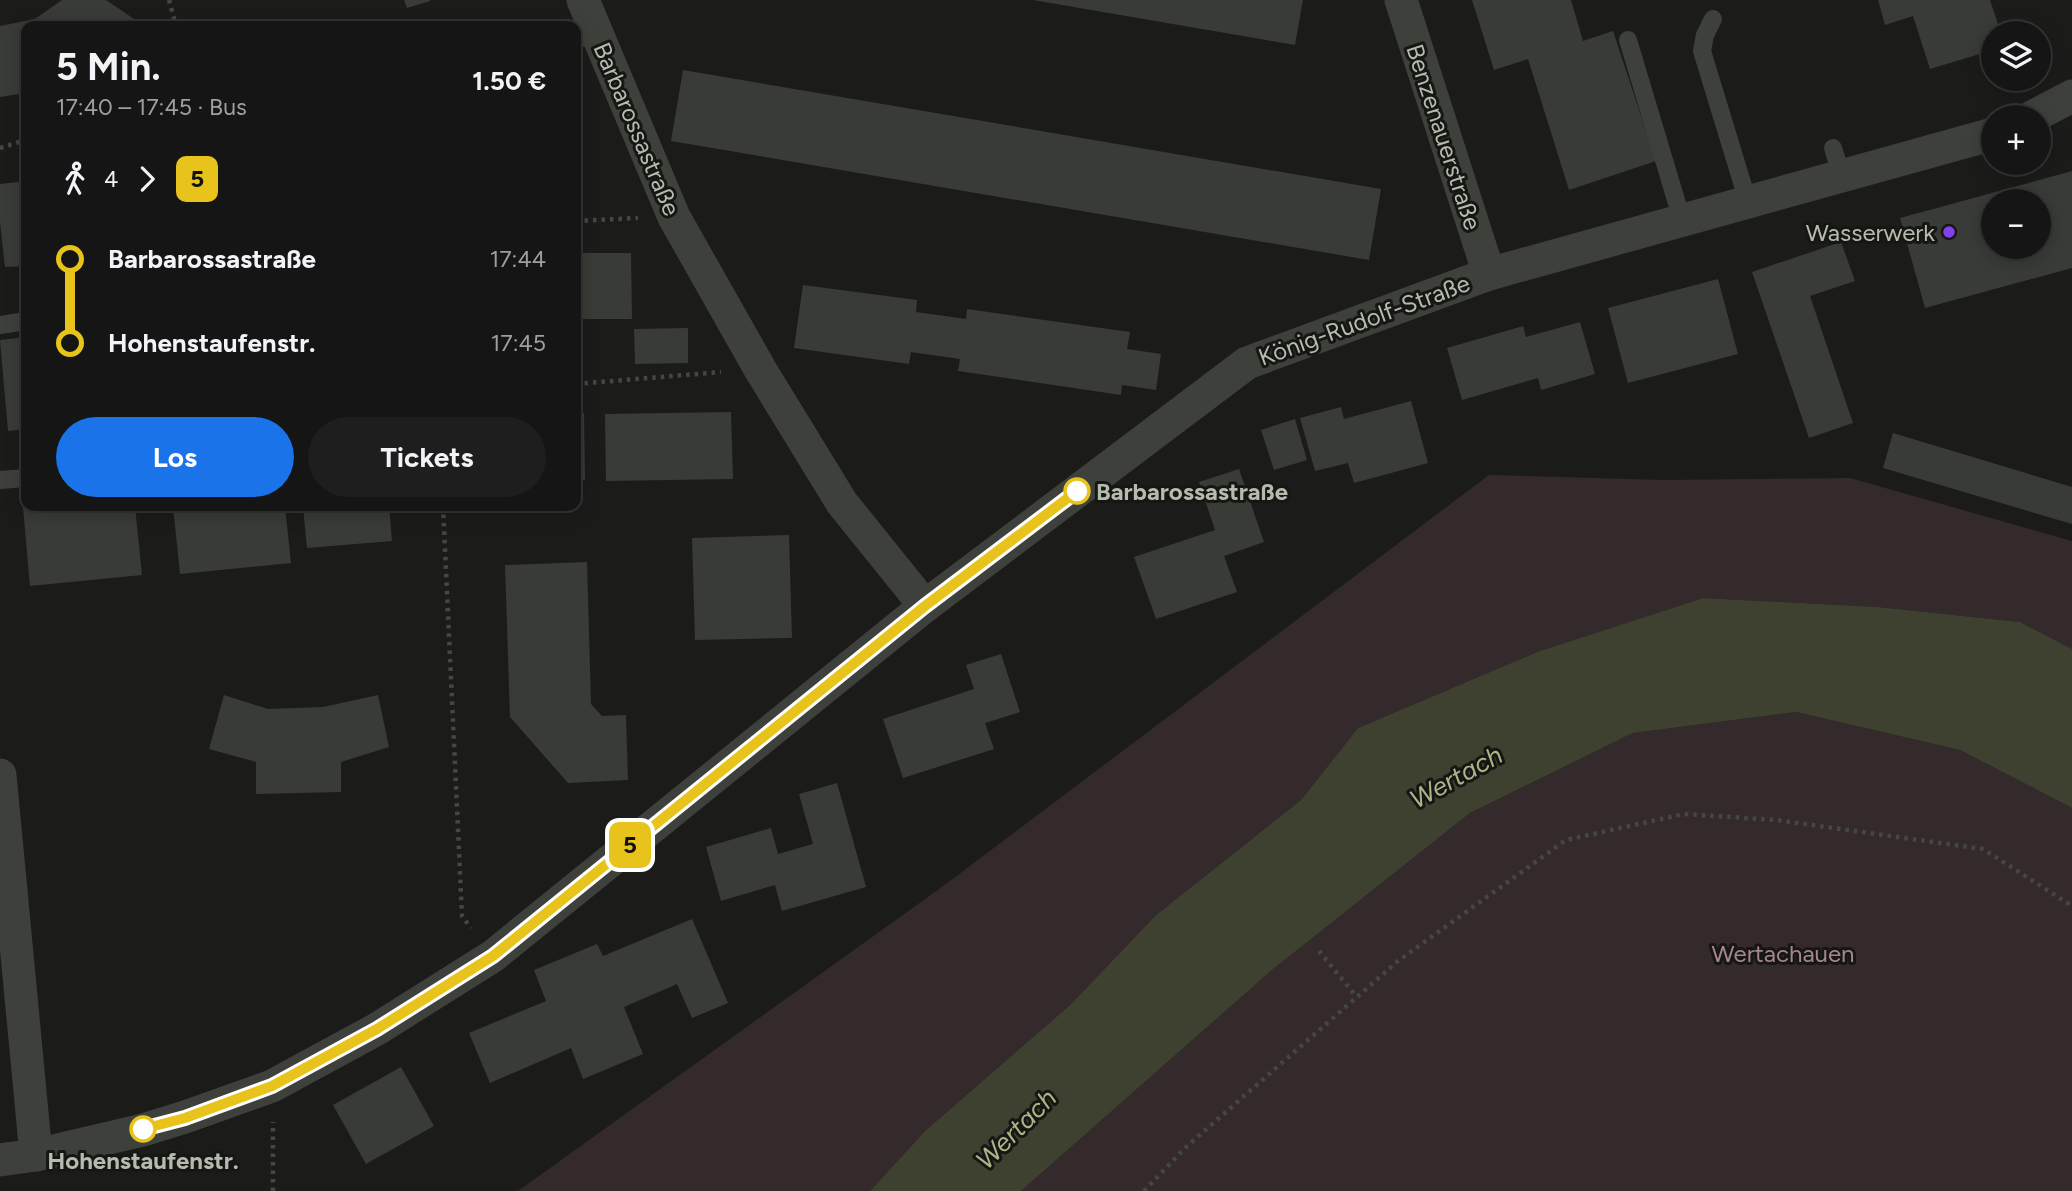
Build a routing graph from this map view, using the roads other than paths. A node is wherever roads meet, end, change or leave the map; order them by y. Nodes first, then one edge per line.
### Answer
1 (583, 0) edge
2 (1401, 0) edge
3 (1713, 19) dead end
4 (586, 37) edge
5 (1628, 40) dead end
6 (2072, 96) edge
7 (2051, 107) edge
8 (1981, 136) edge
9 (1748, 202) junction
10 (1682, 220) junction
11 (1489, 274) junction
12 (21, 322) edge
13 (0, 325) edge
14 (21, 478) edge
15 (0, 480) edge
16 (925, 606) junction
17 (0, 775) edge
18 (36, 1155) junction
19 (0, 1160) edge

1 - 4 street, Barbarossastraße
2 - 11 street, Benzenauerstraße
3 - 9 lane
4 - 16 street, Barbarossastraße
5 - 10 lane
6 - 7 street
8 - 9 street, König-Rudolf-Straße
9 - 10 street, König-Rudolf-Straße
10 - 11 street, König-Rudolf-Straße
11 - 16 street, König-Rudolf-Straße
12 - 13 lane
14 - 15 lane
16 - 18 street, König-Rudolf-Straße
17 - 18 street
18 - 19 street, König-Rudolf-Straße

